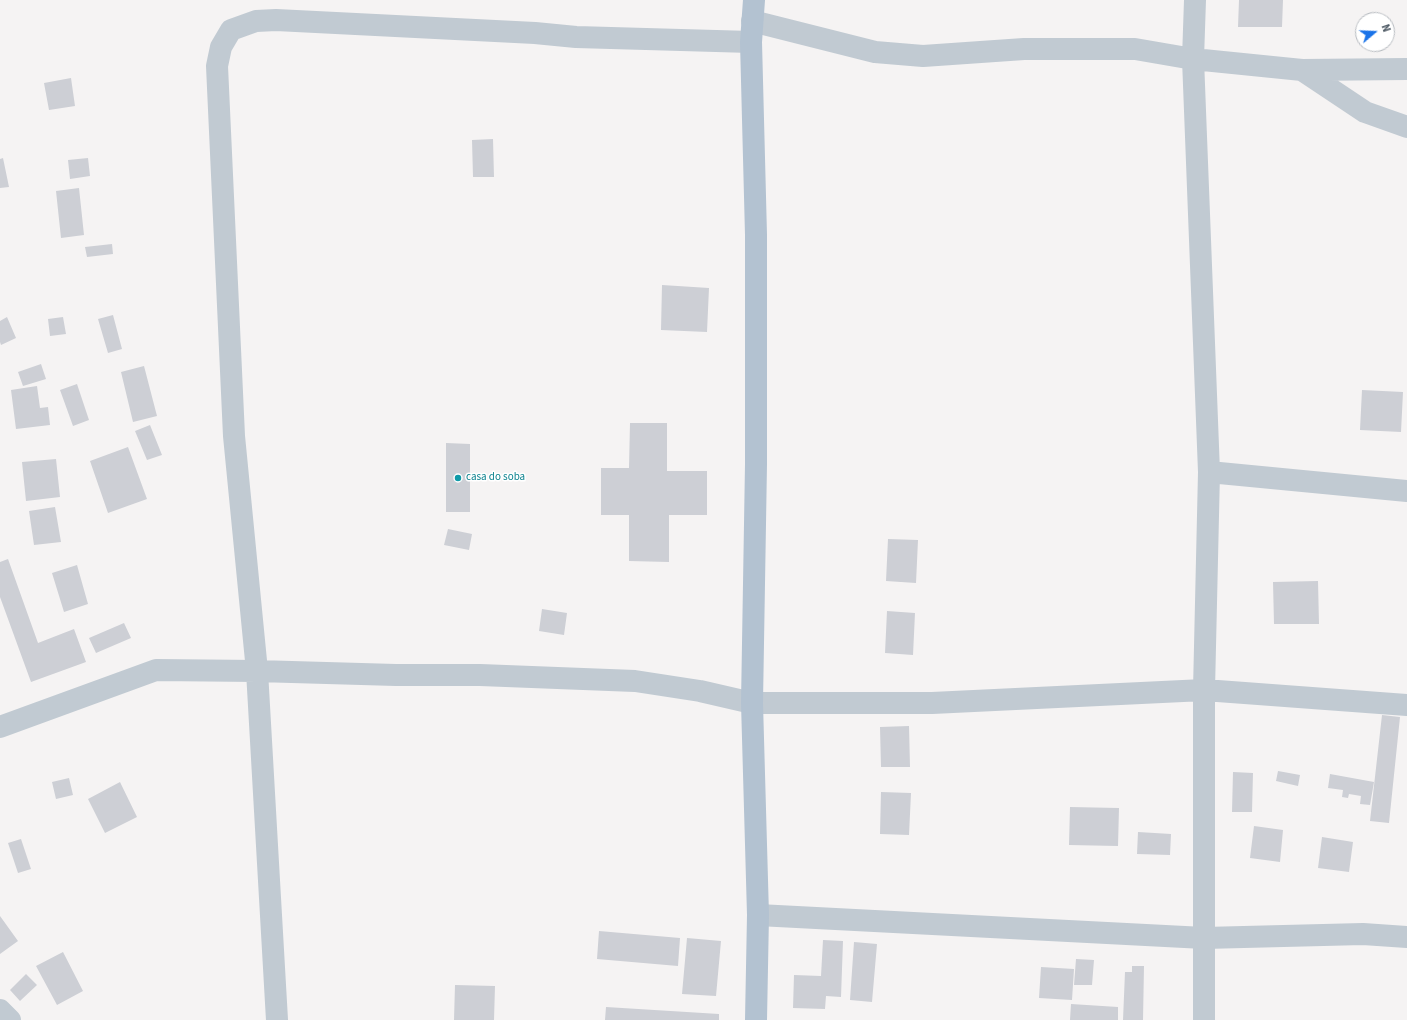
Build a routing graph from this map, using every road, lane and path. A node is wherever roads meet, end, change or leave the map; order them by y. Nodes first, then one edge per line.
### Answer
1 (754, 0) edge
2 (1195, 0) edge
3 (752, 32) junction
4 (1193, 58) junction
5 (1407, 69) edge
6 (1302, 70) junction
7 (1407, 127) edge
8 (1209, 472) junction
9 (1407, 491) edge
10 (257, 671) junction
11 (1204, 690) junction
12 (752, 703) junction
13 (1407, 705) edge
14 (0, 727) edge
15 (758, 915) junction
16 (1407, 937) edge
17 (1204, 938) junction
18 (0, 1010) edge
19 (10, 1020) edge
20 (277, 1020) edge
21 (756, 1020) edge
22 (1204, 1020) edge

1 - 3 main road
2 - 4 street
3 - 4 street
3 - 10 street
3 - 12 main road
4 - 6 street
4 - 8 street
5 - 6 street
6 - 7 street
8 - 9 street
8 - 11 street
10 - 12 street
10 - 14 street
10 - 20 street
11 - 12 street
11 - 13 street
11 - 17 street
12 - 15 main road
15 - 17 street
15 - 21 main road
16 - 17 street
17 - 22 street
18 - 19 street

